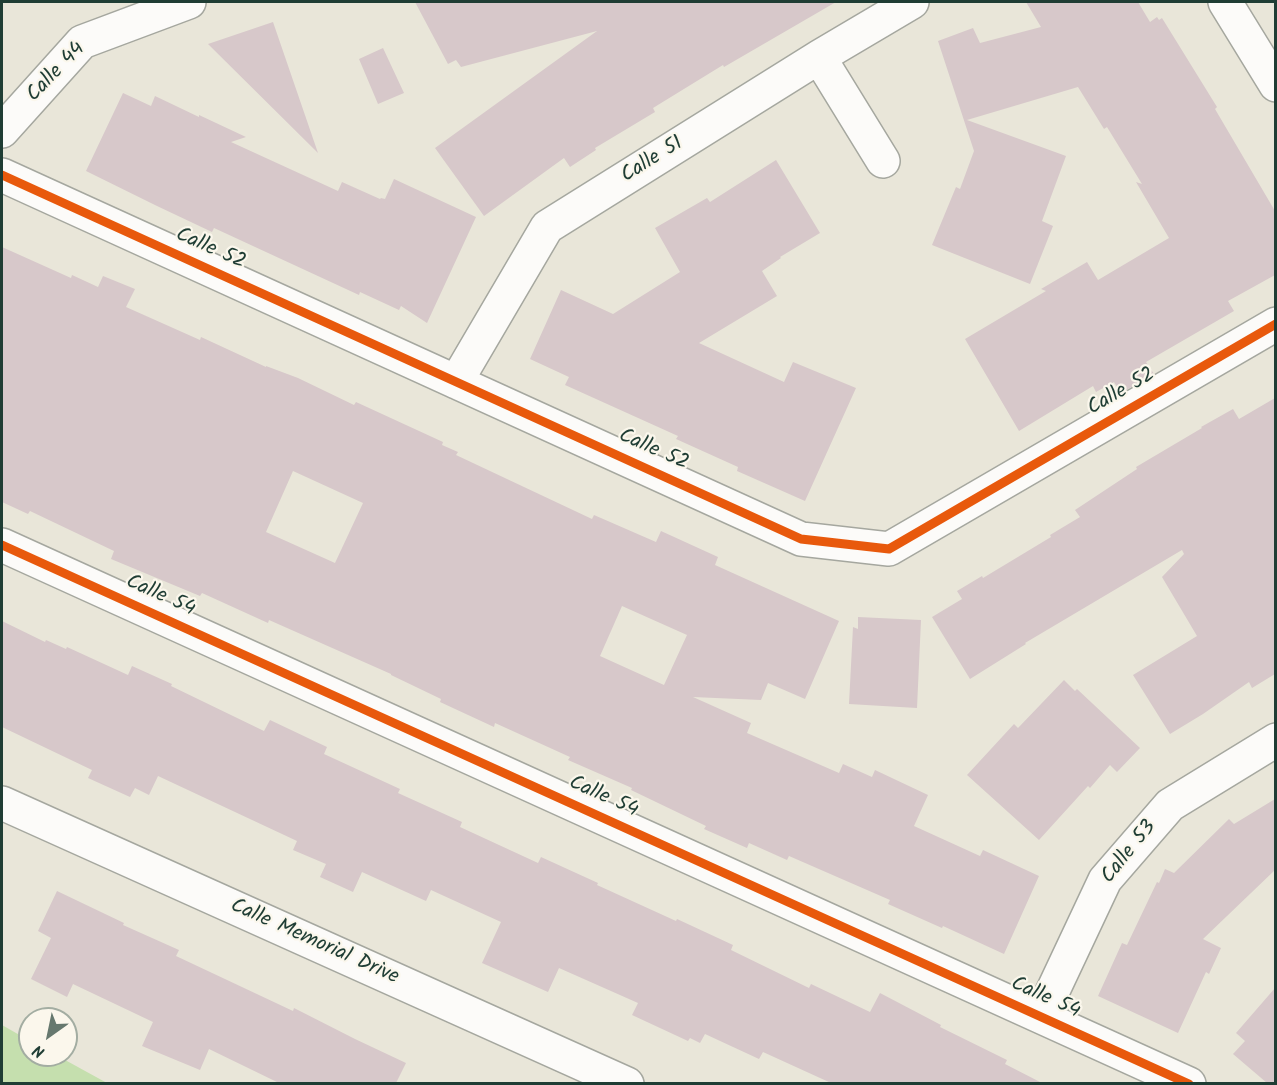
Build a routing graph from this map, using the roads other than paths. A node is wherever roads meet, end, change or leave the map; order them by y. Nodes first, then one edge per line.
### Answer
1 (189, 2) edge
2 (912, 2) edge
3 (1225, 2) edge
4 (819, 57) junction
5 (1275, 85) edge
6 (2, 132) edge
7 (883, 161) dead end
8 (2, 175) edge
9 (1275, 324) edge
10 (456, 382) junction
11 (2, 545) edge
12 (1275, 740) edge
13 (2, 803) edge
14 (1041, 1016) junction
15 (627, 1083) edge
16 (1189, 1083) edge

1 - 6 street, Calle 44
2 - 4 street, Calle 51
3 - 5 street
4 - 7 street
4 - 10 street, Calle 51
8 - 10 street, Calle 52
9 - 10 street, Calle 52
11 - 14 street, Calle 54
12 - 14 street, Calle 53
13 - 15 street, Calle Memorial Drive
14 - 16 street, Calle 54

